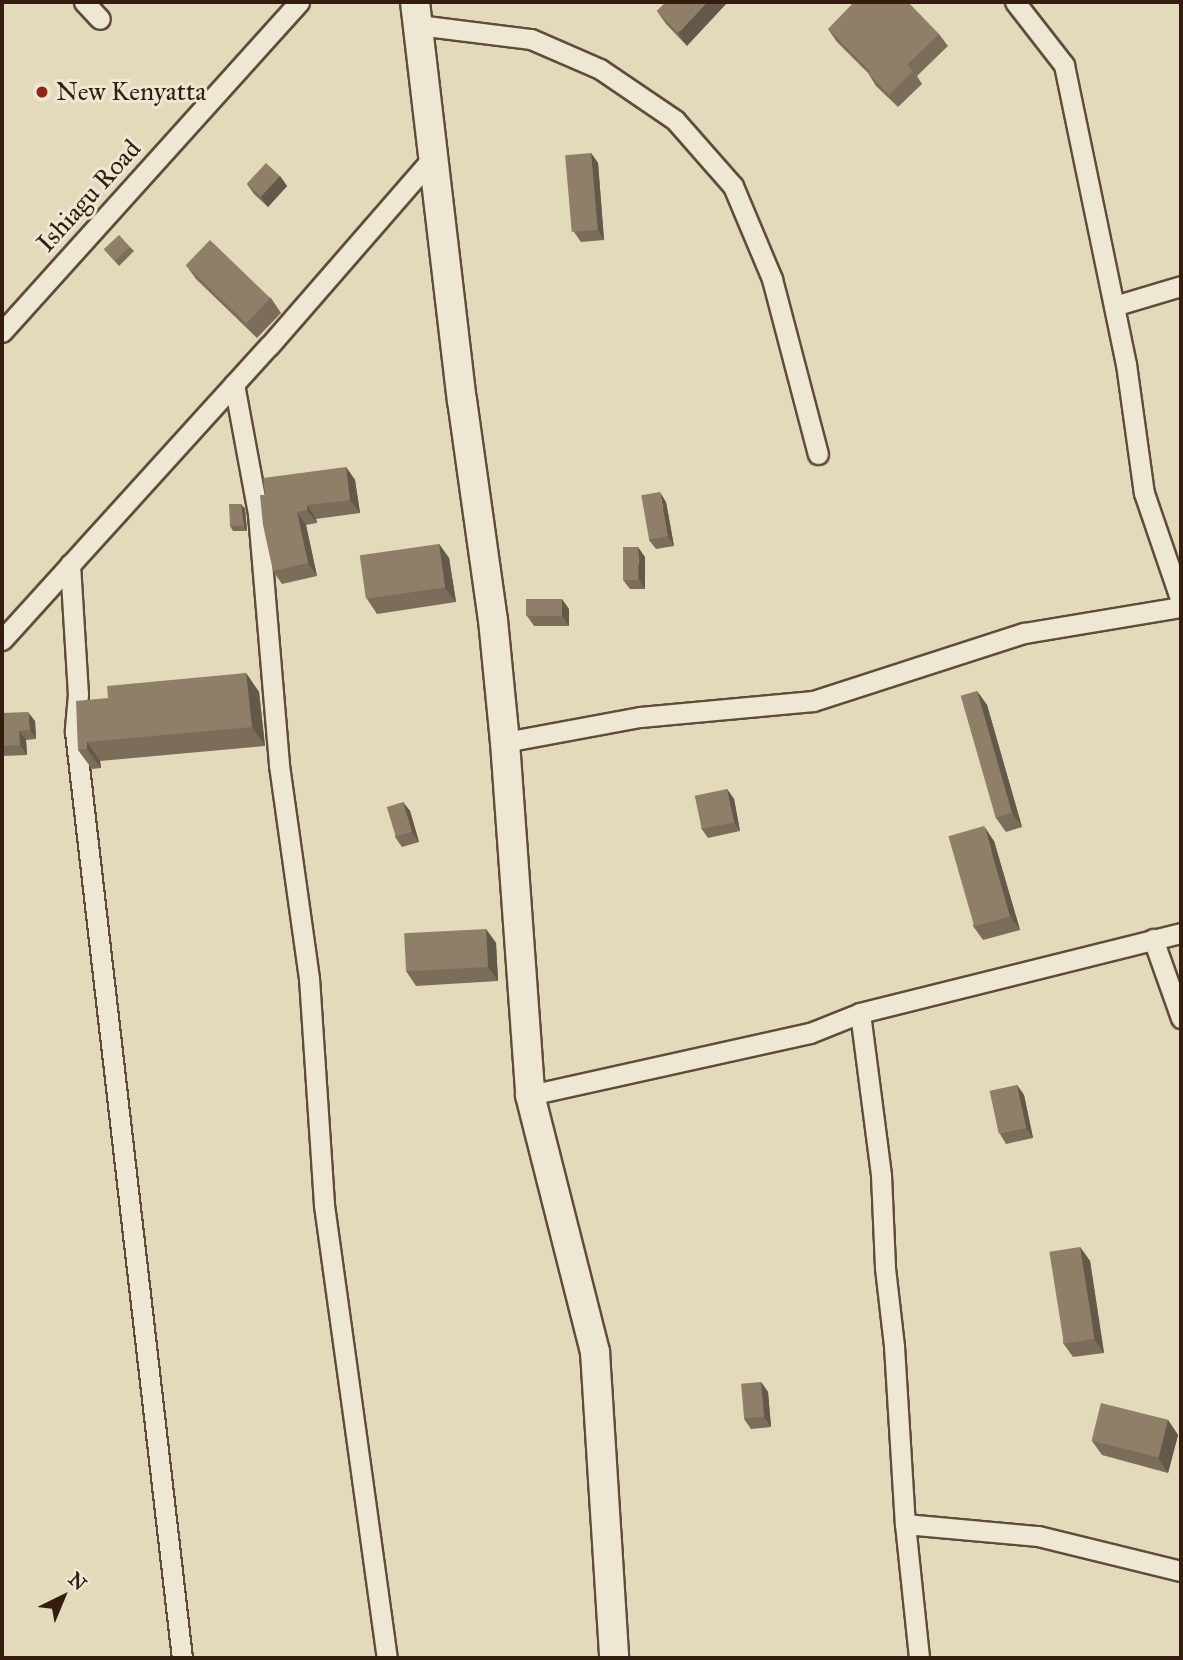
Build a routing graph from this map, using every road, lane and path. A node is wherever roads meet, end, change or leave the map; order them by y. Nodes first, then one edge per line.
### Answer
1 (84, 2) edge
2 (299, 2) edge
3 (1015, 2) edge
4 (417, 13) edge
5 (100, 19) dead end
6 (433, 156) junction
7 (1181, 286) edge
8 (1114, 306) junction
9 (2, 332) edge
10 (234, 384) junction
11 (818, 454) dead end
12 (70, 564) junction
13 (1181, 601) edge
14 (1181, 607) edge
15 (2, 640) edge
16 (505, 742) junction
17 (1181, 933) edge
18 (1153, 939) junction
19 (860, 1013) junction
20 (1181, 1018) edge
21 (530, 1095) junction
22 (905, 1524) junction
23 (1181, 1571) edge
24 (182, 1658) edge
25 (387, 1658) edge
26 (614, 1658) edge
27 (919, 1658) edge

1 - 5 street
2 - 9 street, Ishiagu Road
3 - 8 street
4 - 6 street
4 - 11 street
6 - 10 street
6 - 16 street
7 - 8 street
8 - 13 street
10 - 12 street
10 - 25 street
12 - 15 street
12 - 24 street
14 - 16 street
16 - 21 street
17 - 18 street
18 - 19 street
18 - 20 street
19 - 21 street
19 - 22 street
21 - 26 street
22 - 23 street
22 - 27 street

